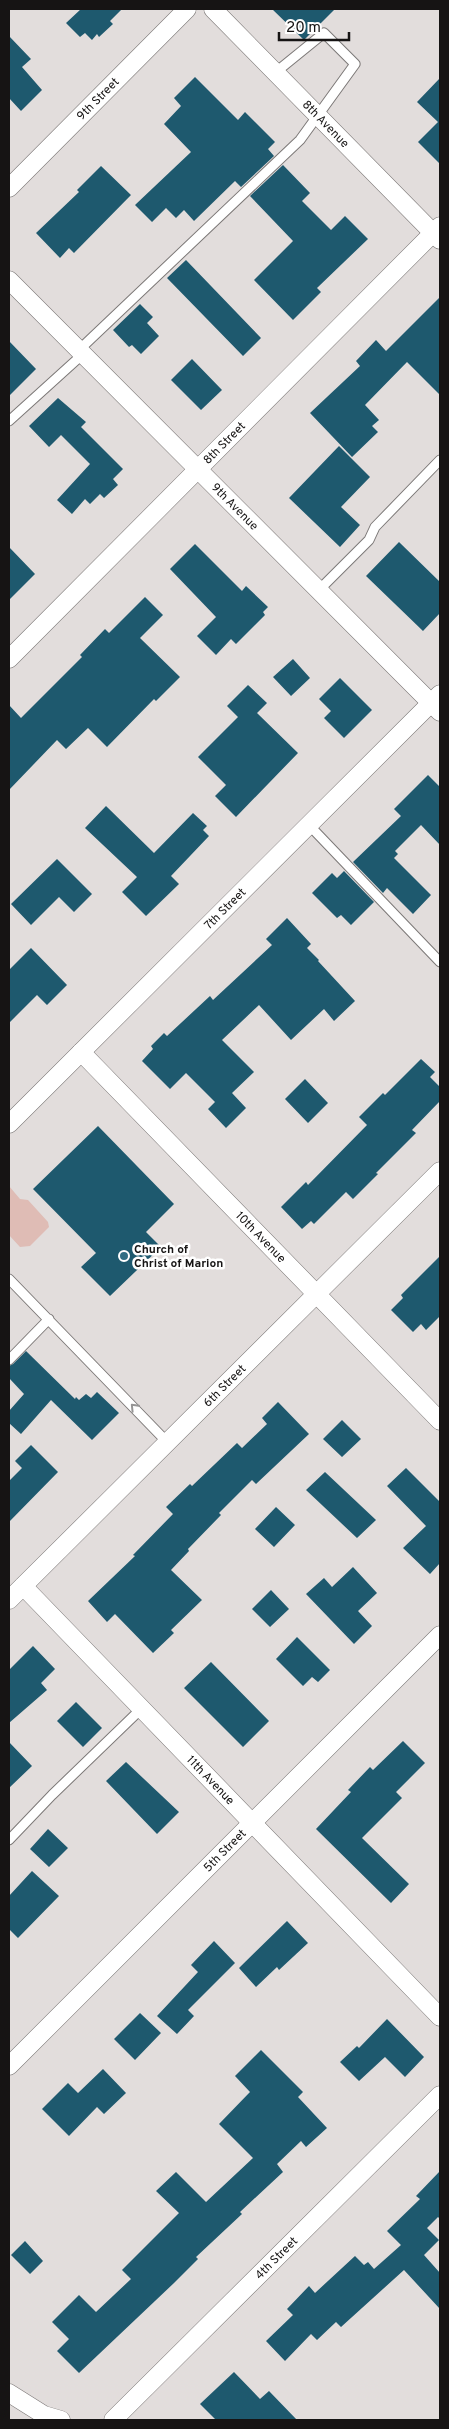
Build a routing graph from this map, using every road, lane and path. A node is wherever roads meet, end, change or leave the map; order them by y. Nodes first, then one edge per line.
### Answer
1 (188, 9) edge
2 (213, 9) edge
3 (276, 72) junction
4 (317, 114) junction
5 (9, 188) edge
6 (438, 233) edge
7 (9, 280) edge
8 (81, 352) junction
9 (9, 421) edge
10 (440, 460) edge
11 (198, 468) junction
12 (319, 590) junction
13 (9, 660) edge
14 (437, 703) edge
15 (309, 825) junction
16 (440, 962) edge
17 (81, 1052) junction
18 (9, 1124) edge
19 (440, 1171) edge
20 (9, 1279) edge
21 (317, 1294) junction
22 (49, 1319) junction
23 (9, 1360) edge
24 (440, 1421) edge
25 (167, 1442) junction
26 (23, 1586) junction
27 (9, 1600) edge
28 (440, 1635) edge
29 (141, 1709) junction
30 (251, 1823) junction
31 (9, 1840) edge
32 (440, 2017) edge
33 (9, 2066) edge
34 (440, 2095) edge
35 (9, 2393) edge
36 (61, 2420) edge
37 (113, 2420) edge

1 - 5 street, 9th Street
2 - 3 street, 8th Avenue
3 - 4 street, 8th Avenue
3 - 4 lane
4 - 6 street, 8th Avenue
4 - 8 lane
6 - 11 street, 8th Street
7 - 8 street, 9th Avenue
8 - 9 lane
8 - 11 street, 9th Avenue
10 - 12 lane
11 - 12 street, 9th Avenue
11 - 13 street, 8th Street
12 - 14 street, 9th Avenue
14 - 15 street, 7th Street
15 - 16 lane
15 - 17 street, 7th Street
17 - 18 street, 7th Street
17 - 21 street, 10th Avenue
19 - 21 street, 6th Street
20 - 22 lane
21 - 24 street, 10th Avenue
21 - 25 street, 6th Street
22 - 23 lane
25 -> 22 lane
25 - 26 street, 6th Street
26 - 27 street, 6th Street
26 - 29 street, 11th Avenue
28 - 30 street, 5th Street
29 - 30 street, 11th Avenue
29 - 31 lane
30 - 32 street, 11th Avenue
30 - 33 street, 5th Street
34 - 37 street, 4th Street
35 - 36 street

